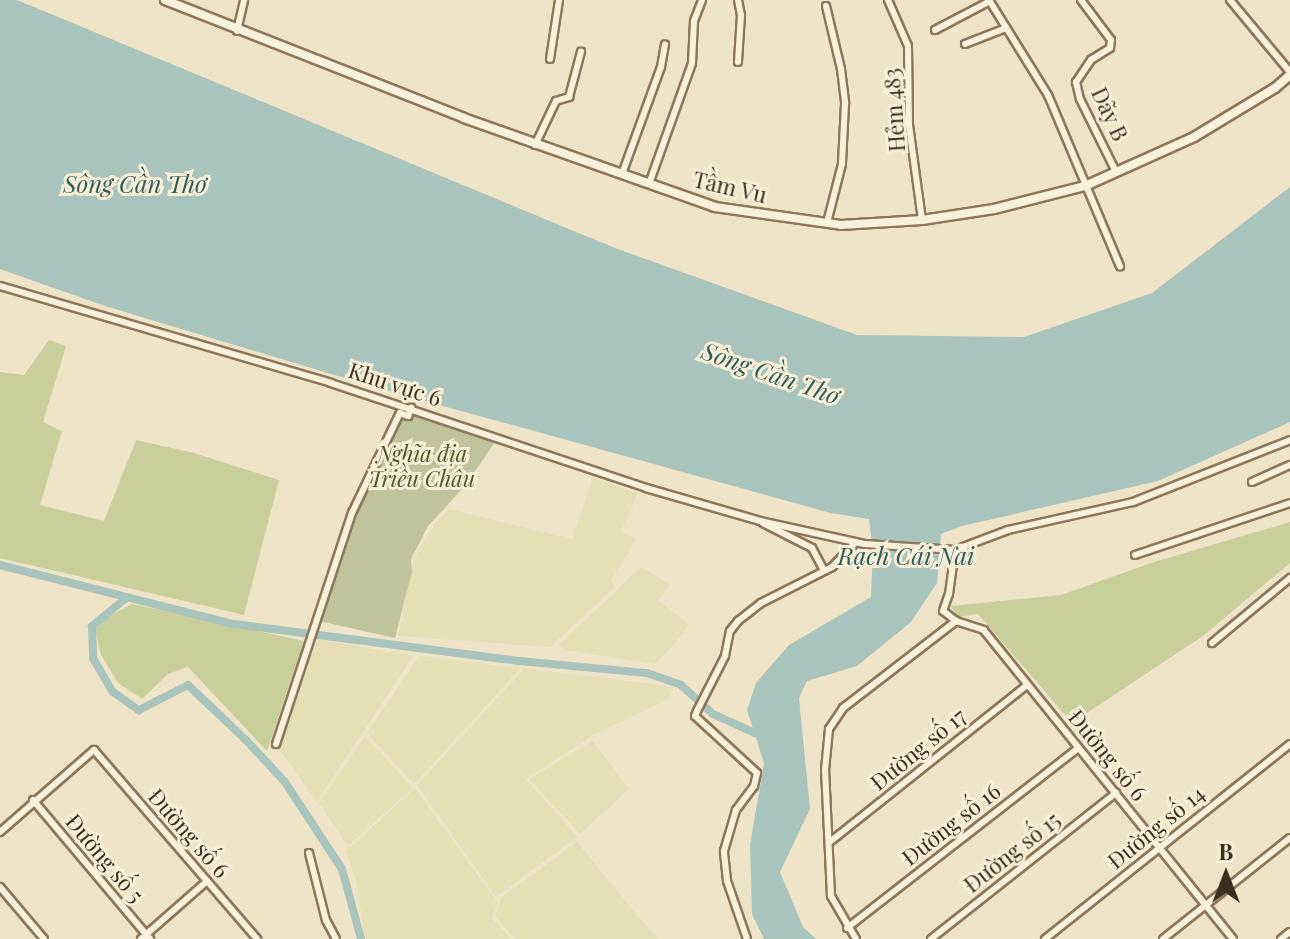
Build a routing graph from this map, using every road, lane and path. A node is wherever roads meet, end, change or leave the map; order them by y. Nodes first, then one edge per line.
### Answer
1 (165, 0) edge
2 (244, 0) edge
3 (559, 0) edge
4 (702, 0) edge
5 (738, 0) edge
6 (900, 0) edge
7 (989, 0) edge
8 (1081, 0) edge
9 (1230, 0) edge
10 (889, 2) edge
11 (826, 6) dead end
12 (1006, 28) junction
13 (935, 30) dead end
14 (237, 31) junction
15 (665, 44) dead end
16 (965, 44) dead end
17 (581, 52) dead end
18 (550, 59) dead end
19 (738, 62) dead end
20 (1290, 74) edge
21 (535, 145) junction
22 (1116, 172) junction
23 (622, 174) junction
24 (649, 184) junction
25 (1085, 186) junction
26 (922, 220) junction
27 (827, 223) junction
28 (1120, 266) dead end
29 (0, 286) edge
30 (411, 408) junction
31 (1290, 440) edge
32 (1290, 465) edge
33 (1252, 482) dead end
34 (1290, 503) edge
35 (760, 521) junction
36 (855, 543) junction
37 (955, 550) junction
38 (1135, 555) dead end
39 (824, 571) junction
40 (1290, 578) edge
41 (956, 621) junction
42 (1212, 643) dead end
43 (1027, 685) junction
44 (276, 744) dead end
45 (1078, 748) junction
46 (1289, 748) edge
47 (1116, 793) junction
48 (33, 800) junction
49 (0, 832) edge
50 (1290, 838) edge
51 (831, 841) junction
52 (1160, 847) junction
53 (309, 853) dead end
54 (207, 881) junction
55 (0, 887) edge
56 (1206, 905) junction
57 (847, 928) junction
58 (1290, 932) edge
59 (145, 938) edge
60 (44, 939) edge
61 (257, 939) edge
62 (336, 939) edge
63 (747, 939) edge
64 (856, 939) edge
65 (931, 939) edge
66 (1045, 939) edge
67 (1163, 939) edge
68 (1233, 939) edge
69 (1281, 939) edge

1 - 14 street, Tầm Vu
2 - 14 street
3 - 18 street
4 - 24 street
5 - 19 street
6 - 10 street
7 - 12 street
7 - 13 street
8 - 22 street, Dãy B
9 - 20 street
10 - 26 street, Hẻm 483
11 - 27 street
12 - 16 street
12 - 25 street
14 - 21 street, Tầm Vu
15 - 23 street
17 - 21 street
20 - 22 street, Tầm Vu
21 - 23 street, Tầm Vu
22 - 25 street, Tầm Vu
23 - 24 street, Tầm Vu
24 - 27 street, Tầm Vu
25 - 26 street, Tầm Vu
25 - 28 street
26 - 27 street, Tầm Vu
29 - 30 street, Khu vực 6
30 - 35 street, Khu vực 6
30 - 44 street
31 - 37 street
32 - 33 street
34 - 38 street
35 - 36 street, Khu vực 6
35 - 39 street
36 - 37 street, Khu vực 6
36 - 39 street
37 - 41 street, Đường số 6
39 - 63 street
40 - 42 street
41 - 43 street, Đường số 6
41 - 51 street
43 - 45 street, Đường số 6
43 - 51 street, Đường số 17
45 - 47 street, Đường số 6
45 - 57 street, Đường số 16
46 - 52 street, Đường số 14
47 - 52 street, Đường số 6
47 - 65 street, Đường số 15
48 - 49 street
48 - 54 street, Đường số 6
48 - 59 street, Đường số 5
50 - 56 street
51 - 57 street
52 - 56 street, Đường số 6
52 - 66 street, Đường số 14
53 - 62 street
54 - 59 street
54 - 61 street, Đường số 6
55 - 60 street
56 - 67 street
56 - 68 street, Đường số 6
57 - 64 street
58 - 69 street

